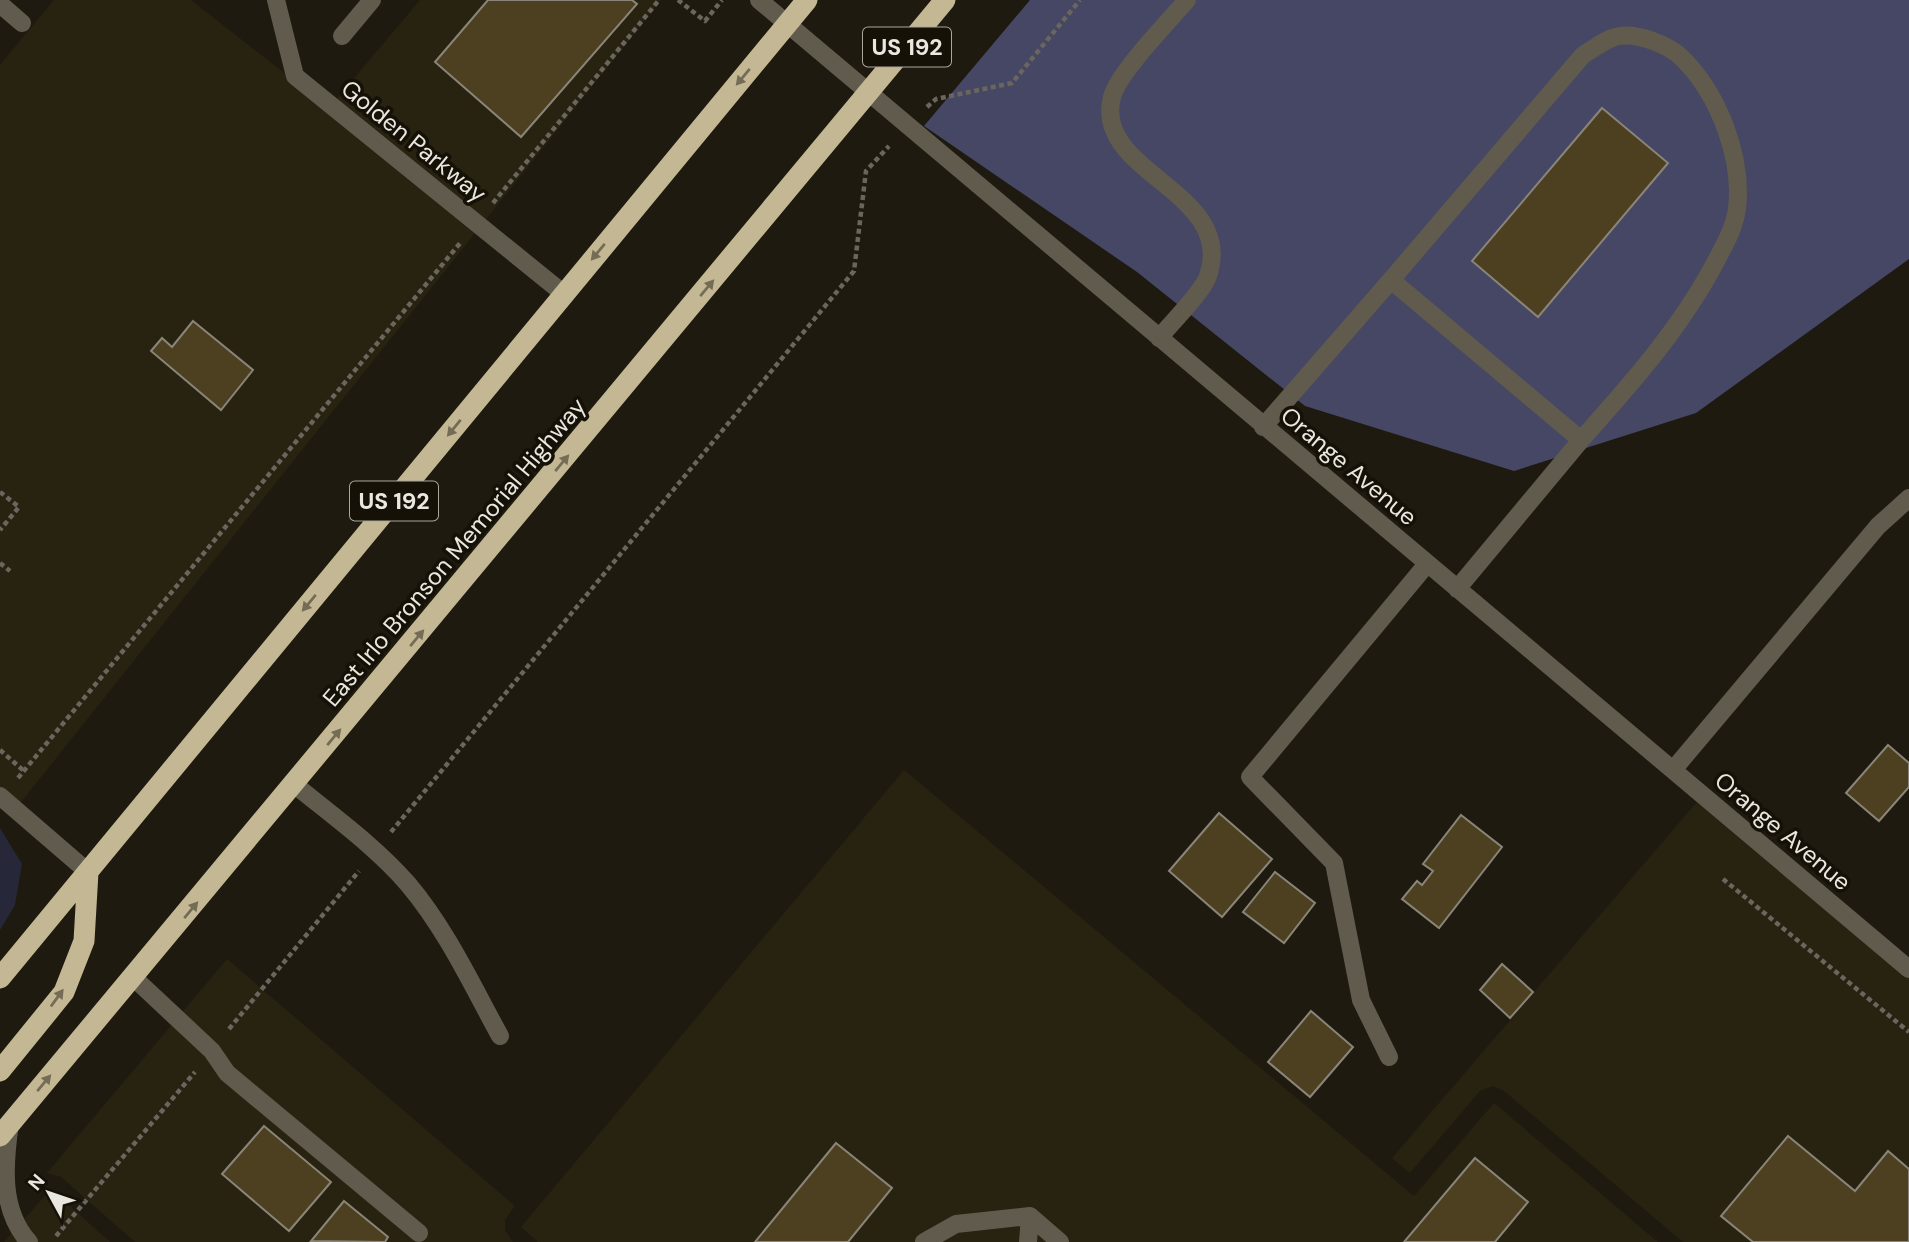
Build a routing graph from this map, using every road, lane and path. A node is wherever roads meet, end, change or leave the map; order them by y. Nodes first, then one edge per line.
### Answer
1 (276, 0) edge
2 (372, 0) edge
3 (659, 0) edge
4 (678, 0) edge
5 (722, 0) edge
6 (759, 0) edge
7 (807, 0) edge
8 (945, 0) edge
9 (1080, 0) edge
10 (1187, 0) edge
11 (0, 4) edge
12 (22, 23) dead end
13 (787, 24) junction
14 (342, 36) dead end
15 (868, 94) junction
16 (907, 127) junction
17 (477, 223) junction
18 (1391, 280) junction
19 (564, 294) junction
20 (1159, 338) junction
21 (1263, 427) junction
22 (1581, 440) junction
23 (0, 492) edge
24 (1909, 498) edge
25 (0, 530) edge
26 (0, 563) edge
27 (1427, 564) junction
28 (10, 571) dead end
29 (1457, 589) junction
30 (0, 750) edge
31 (1673, 770) junction
32 (24, 771) junction
33 (295, 785) junction
34 (1, 797) edge
35 (374, 853) junction
36 (88, 872) junction
37 (1723, 879) dead end
38 (1909, 969) edge
39 (0, 978) edge
40 (134, 978) junction
41 (1909, 1032) edge
42 (500, 1036) dead end
43 (212, 1051) junction
44 (1389, 1057) dead end
45 (0, 1071) edge
46 (5, 1130) edge
47 (1030, 1216) junction
48 (419, 1233) dead end
49 (29, 1242) edge
50 (51, 1242) edge
51 (924, 1242) edge
52 (1028, 1242) edge
53 (1060, 1242) edge

1 - 17 street, Golden Parkway
2 - 14 street
3 - 17 path
4 - 5 path
6 - 13 street, Orange Avenue
7 - 13 highway, US 192
8 - 15 highway, East Irlo Bronson Memorial Highway / US 192
9 - 16 path
10 - 20 street
11 - 12 street
13 - 15 street, Orange Avenue
13 -> 19 highway, US 192
15 - 16 street, Orange Avenue
33 -> 15 highway, East Irlo Bronson Memorial Highway / US 192
16 - 20 street, Orange Avenue
16 - 35 path
17 - 19 street, Golden Parkway
17 - 32 path
18 - 21 street
18 - 22 street
18 - 22 street
19 -> 36 highway, US 192
20 - 21 street, Orange Avenue
21 - 27 street, Orange Avenue
22 - 29 street
23 - 25 path
24 - 31 street
26 - 28 path
27 - 29 street, Orange Avenue
27 - 44 street
29 - 31 street, Orange Avenue
30 - 32 path
31 - 38 street, Orange Avenue
32 - 34 path
33 - 35 street
40 -> 33 highway, East Irlo Bronson Memorial Highway / US 192
34 - 36 street
35 - 42 street
35 - 43 path
36 - 39 highway, US 192
45 -> 36 highway
37 - 41 path
40 - 43 street
46 -> 40 highway, East Irlo Bronson Memorial Highway / US 192
43 - 48 street
43 - 50 path
46 - 49 street
47 - 51 street
47 - 52 street
47 - 53 street

